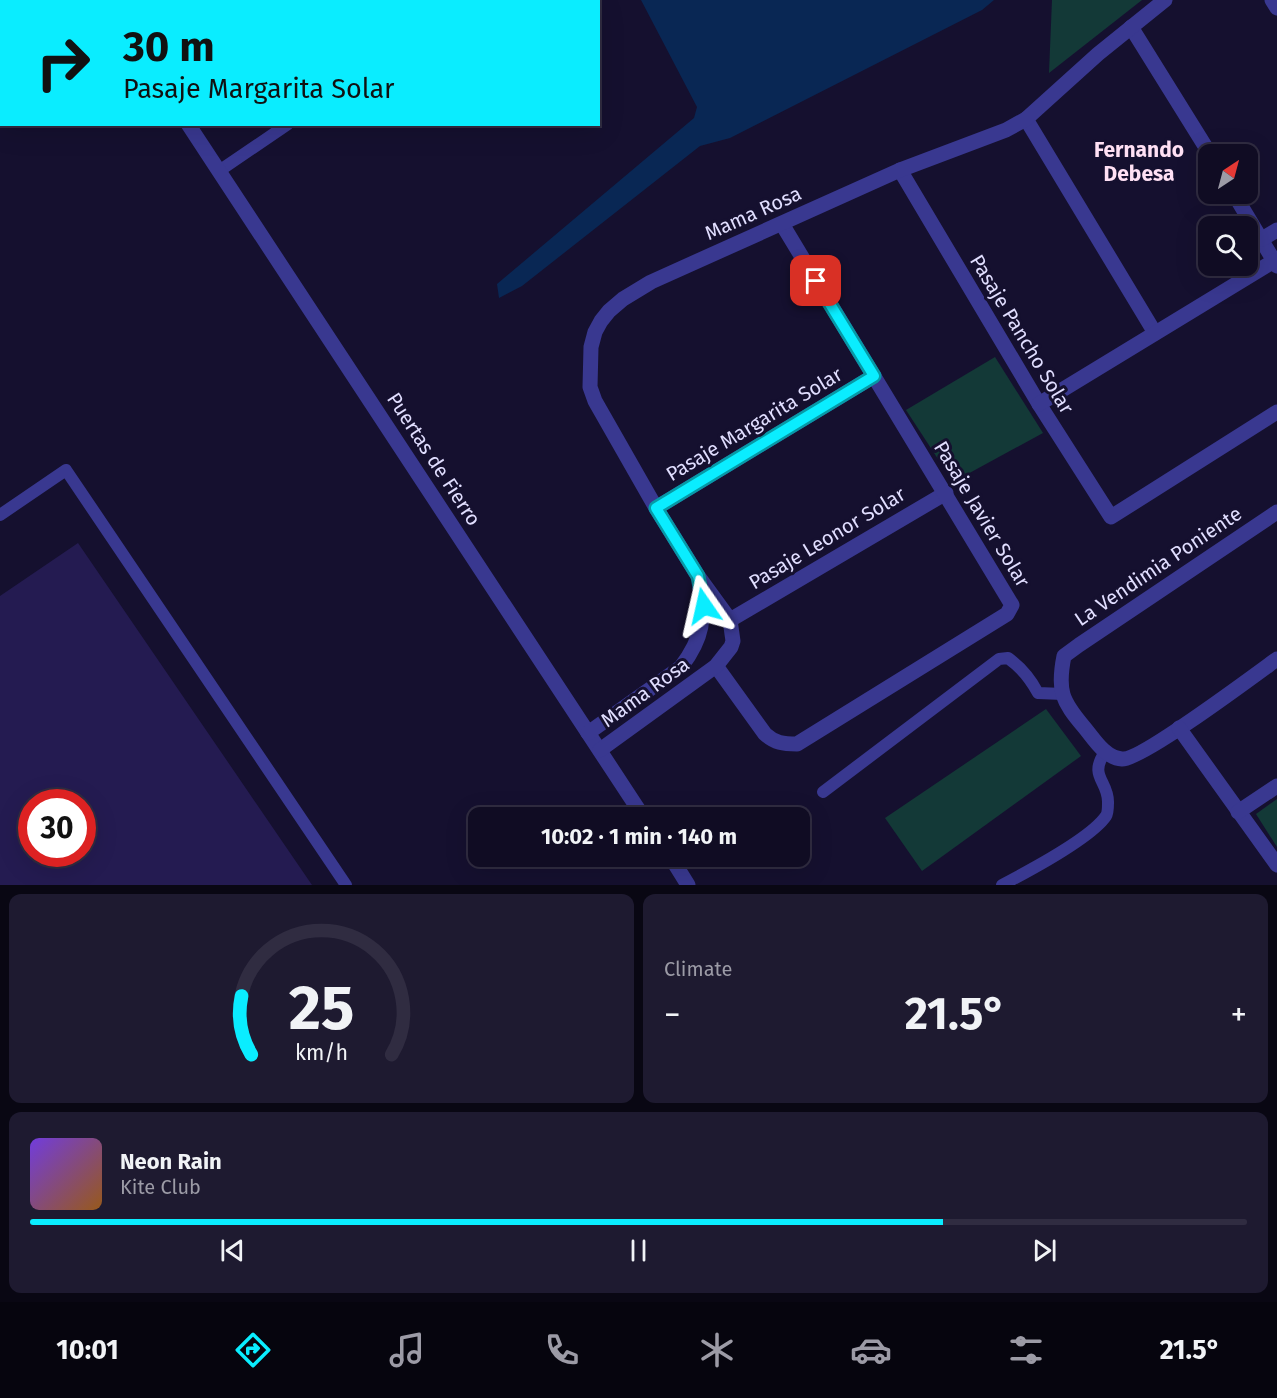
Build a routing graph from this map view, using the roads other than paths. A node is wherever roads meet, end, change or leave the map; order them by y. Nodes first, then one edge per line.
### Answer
1 (1165, 0) edge
2 (1272, 0) edge
3 (1277, 8) edge
4 (1131, 27) junction
5 (1026, 119) junction
6 (189, 126) edge
7 (285, 126) edge
8 (1204, 144) edge
9 (900, 170) junction
10 (219, 171) junction
11 (1240, 204) edge
12 (782, 224) junction
13 (1277, 230) edge
14 (1262, 239) junction
15 (1276, 264) edge
16 (1155, 333) junction
17 (874, 376) junction
18 (1039, 404) junction
19 (1277, 412) edge
20 (946, 493) junction
21 (656, 508) junction
22 (1277, 512) edge
23 (0, 515) edge
24 (698, 576) junction
25 (730, 620) junction
26 (1277, 660) edge
27 (716, 666) junction
28 (1063, 694) junction
29 (1179, 728) junction
30 (588, 733) junction
31 (600, 750) junction
32 (1105, 752) junction
33 (1277, 786) edge
34 (823, 792) dead end
35 (637, 807) edge
36 (1238, 812) junction
37 (1277, 866) edge
38 (676, 867) edge
39 (346, 885) edge
40 (688, 885) edge
41 (1002, 885) edge

1 - 4 street, Mama Rosa
2 - 3 street
4 - 5 street, Mama Rosa
4 - 8 street
5 - 9 street, Mama Rosa
5 - 16 street
6 - 10 street, Puertas de Fierro
7 - 10 lane
9 - 12 street, Mama Rosa
9 - 18 street, Pasaje Pancho Solar
10 - 30 street, Puertas de Fierro
11 - 14 street
12 - 17 street, Pasaje Javier Solar
12 - 21 street, Mama Rosa
13 - 14 street
14 - 15 street
15 - 16 street
16 - 18 street
17 - 20 street, Pasaje Javier Solar
17 - 21 street, Pasaje Margarita Solar
18 - 19 street, Pasaje Pancho Solar
20 - 25 street, Pasaje Leonor Solar
20 - 27 street, Pasaje Javier Solar
21 - 24 street, Mama Rosa
22 - 28 street, La Vendimia Poniente
23 - 39 lane
24 - 25 street, Mama Rosa
24 - 30 street, Mama Rosa
25 - 27 street, Mama Rosa
26 - 29 street
27 - 31 street, Mama Rosa
28 - 32 street
28 - 34 lane
29 - 32 street
29 - 36 street
30 - 31 street, Puertas de Fierro
31 - 35 street, Puertas de Fierro
32 - 41 lane
33 - 36 street
36 - 37 street
38 - 40 street

